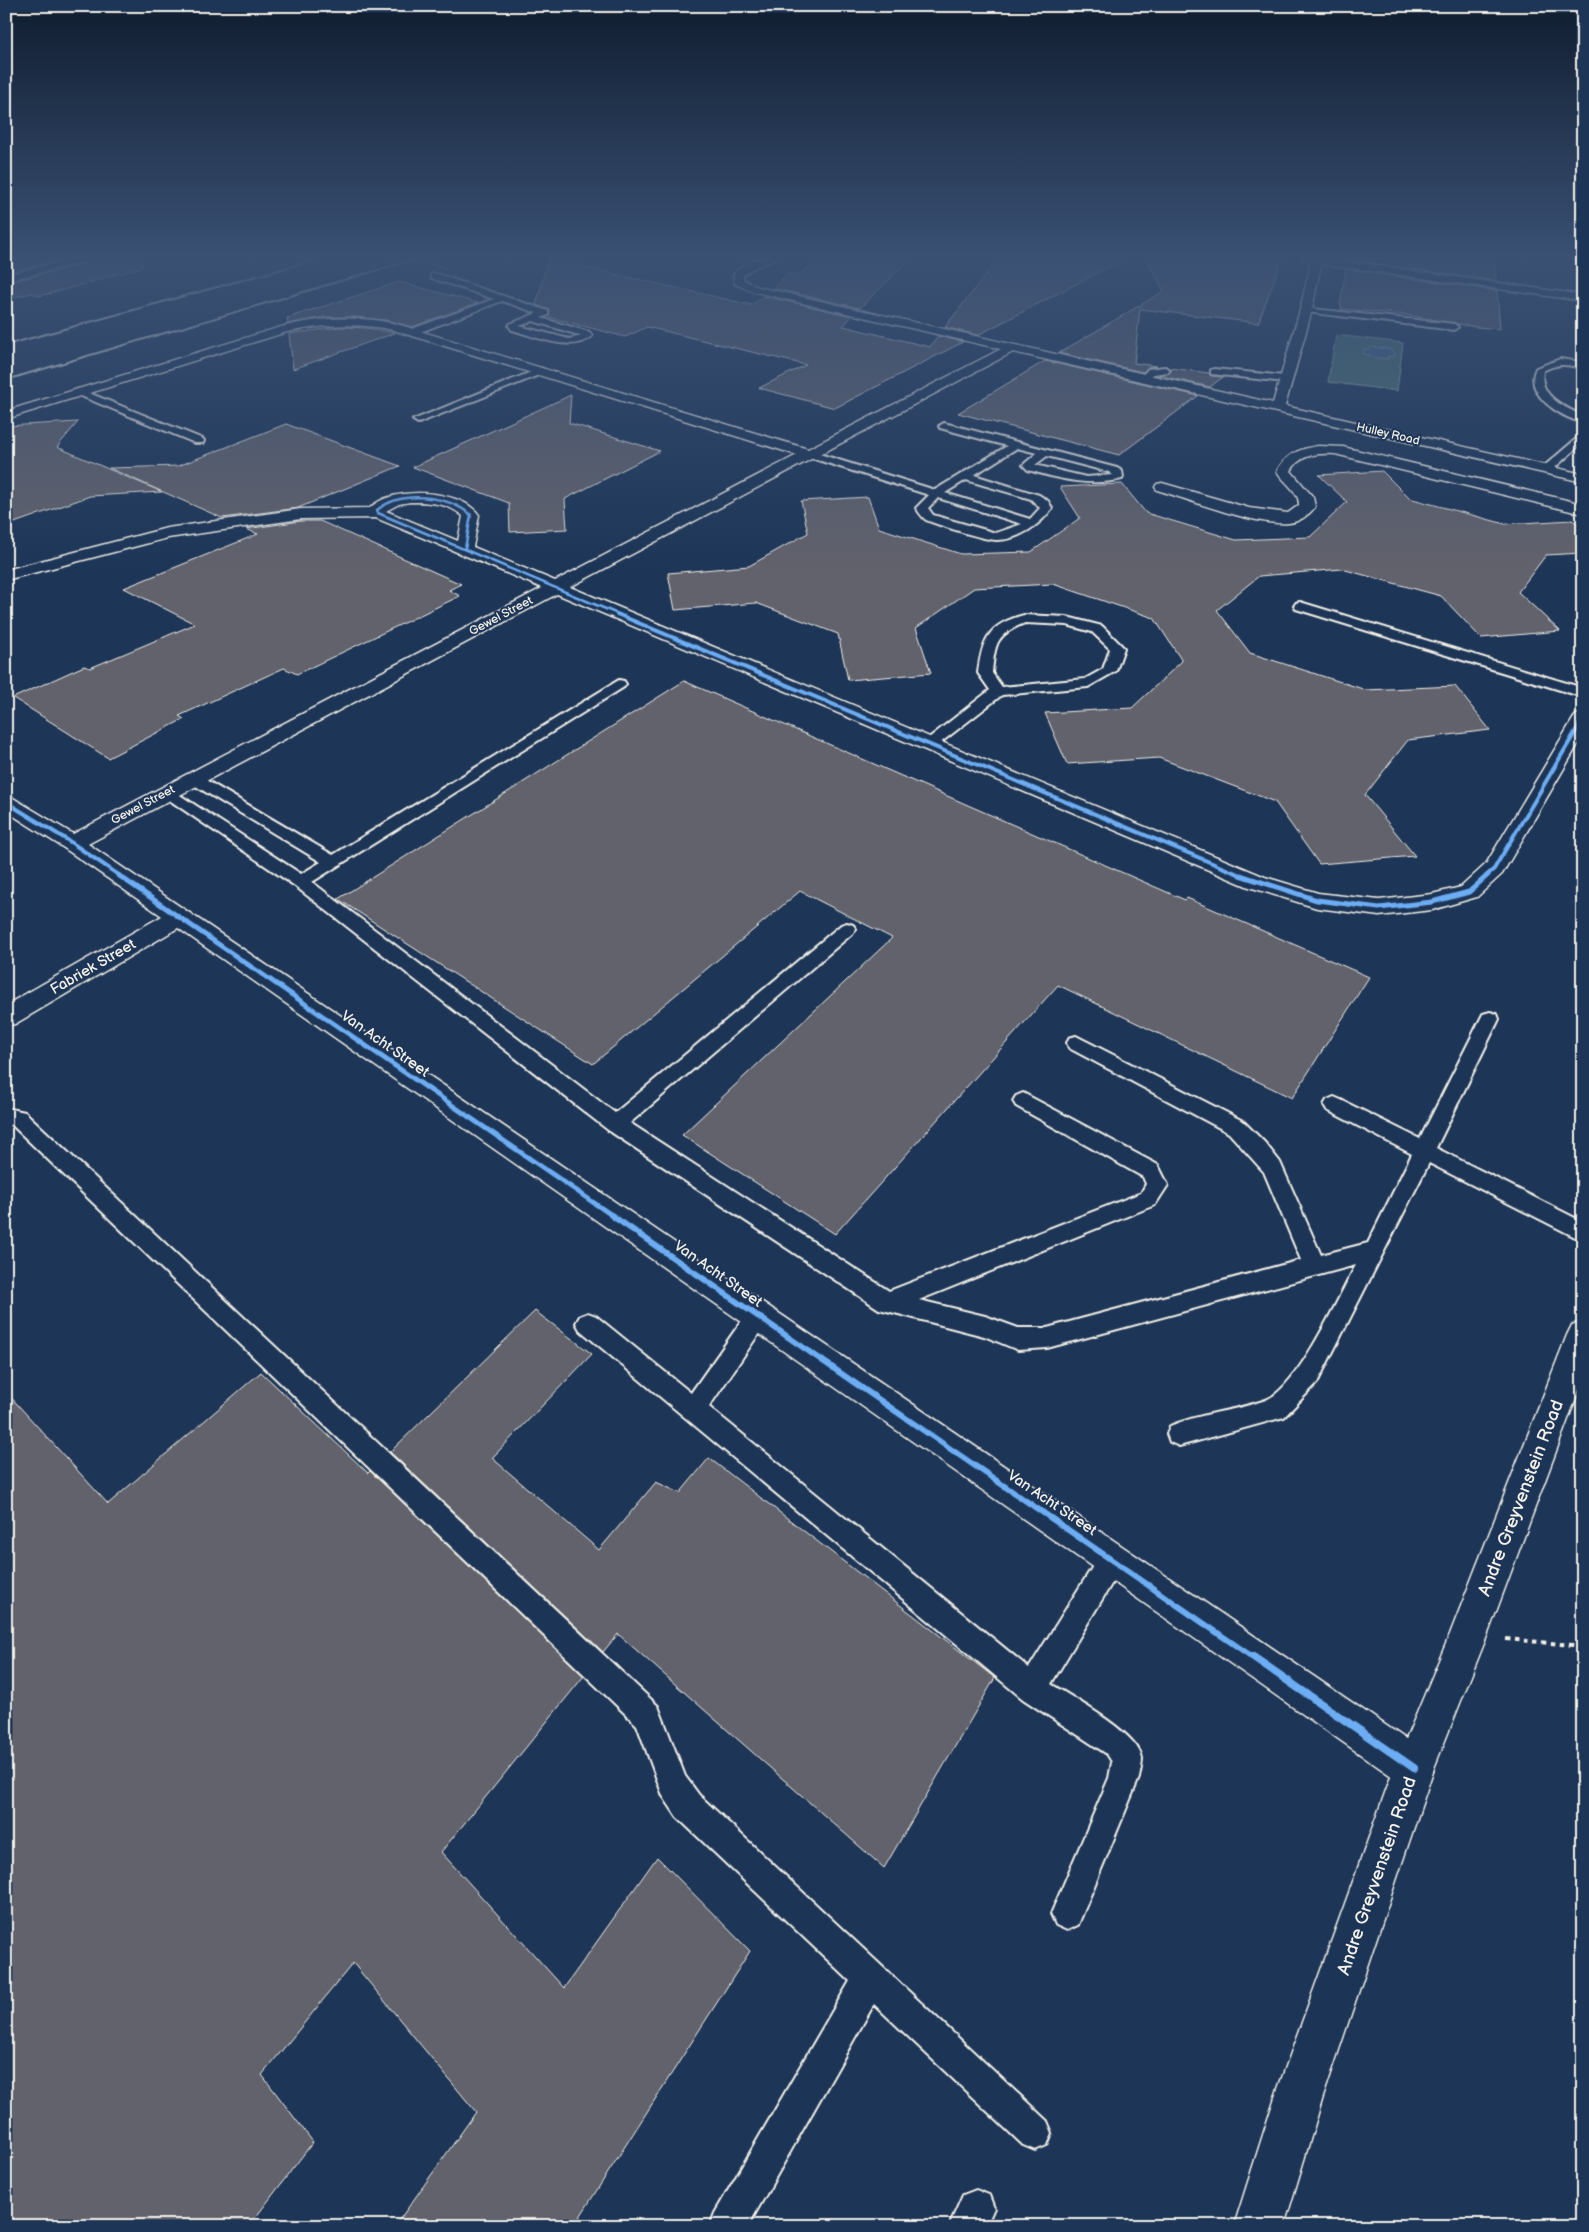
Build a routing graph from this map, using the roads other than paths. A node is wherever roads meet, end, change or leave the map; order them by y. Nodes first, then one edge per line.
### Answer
1 (173, 363) edge
2 (515, 363) edge
3 (982, 363) edge
4 (1078, 363) edge
5 (1290, 363) edge
6 (1552, 363) edge
7 (1165, 370) dead end
8 (541, 371) junction
9 (1214, 372) dead end
10 (1144, 378) junction
11 (1285, 378) junction
12 (79, 392) junction
13 (1278, 408) junction
14 (6, 415) edge
15 (418, 420) dead end
16 (1583, 420) edge
17 (944, 426) dead end
18 (1582, 437) edge
19 (199, 441) dead end
20 (1015, 446) junction
21 (1044, 453) junction
22 (809, 454) junction
23 (1546, 470) junction
24 (965, 476) junction
25 (1583, 478) edge
26 (1162, 487) dead end
27 (936, 494) junction
28 (1583, 509) edge
29 (378, 513) junction
30 (1031, 523) junction
31 (465, 549) junction
32 (6, 575) edge
33 (557, 586) junction
34 (1300, 606) dead end
35 (619, 684) dead end
36 (998, 691) junction
37 (1583, 693) edge
38 (1583, 718) edge
39 (930, 744) junction
40 (194, 779) junction
41 (167, 793) junction
42 (6, 802) edge
43 (72, 843) junction
44 (333, 862) junction
45 (301, 882) junction
46 (179, 917) junction
47 (847, 929) dead end
48 (6, 1017) edge
49 (1490, 1018) dead end
50 (1076, 1044) dead end
51 (1023, 1101) dead end
52 (1334, 1105) dead end
53 (6, 1116) edge
54 (614, 1124) junction
55 (1423, 1152) junction
56 (1583, 1232) edge
57 (1375, 1250) junction
58 (1315, 1266) junction
59 (887, 1302) junction
60 (758, 1316) junction
61 (588, 1323) dead end
62 (1583, 1335) edge
63 (693, 1410) junction
64 (1179, 1434) dead end
65 (1112, 1559) junction
66 (1033, 1689) junction
67 (1414, 1768) junction
68 (1067, 1914) dead end
69 (870, 1979) junction
70 (1034, 2133) dead end
71 (728, 2226) edge
72 (1259, 2226) edge

1 - 12 street
2 - 8 street
3 - 22 street, Gewel Street
4 - 10 street, Hulley Road
5 - 11 street
6 - 16 lane
7 - 10 lane
8 - 15 lane
8 - 22 street
9 - 11 lane
10 - 13 street, Hulley Road
11 - 13 street
12 - 14 street
12 - 19 lane
13 - 23 street, Hulley Road
17 - 20 lane
18 - 23 lane
20 - 21 lane
20 - 24 lane
21 - 21 lane
22 - 27 lane
22 - 33 street, Gewel Street
23 - 25 street, Hulley Road
24 - 27 lane
24 - 30 lane
26 - 28 street
27 - 30 lane
27 - 30 lane
29 - 31 street
29 - 31 street
29 - 32 street
31 - 33 street
33 - 39 street
33 - 40 street, Gewel Street
34 - 37 lane
35 - 44 lane
36 - 36 lane
36 - 39 lane
38 - 39 street
40 - 41 street, Gewel Street
40 - 44 lane
41 - 43 street, Gewel Street
41 - 45 lane
42 - 43 street, Van Acht Street
43 - 46 street, Van Acht Street
44 - 45 lane
45 - 54 lane
46 - 48 street, Fabriek Street
46 - 60 street, Van Acht Street
47 - 54 lane
49 - 55 lane
50 - 58 lane
51 - 59 lane
52 - 55 lane
53 - 69 lane
54 - 59 lane
55 - 56 lane
55 - 57 lane
57 - 58 lane
57 - 64 lane
58 - 59 lane
60 - 63 lane
60 - 65 street, Van Acht Street
61 - 63 lane
62 - 67 street, Andre Greyvenstein Road
63 - 66 lane
65 - 66 lane
65 - 67 street, Van Acht Street
66 - 68 lane
67 - 72 street, Andre Greyvenstein Road
69 - 70 lane
69 - 71 lane

